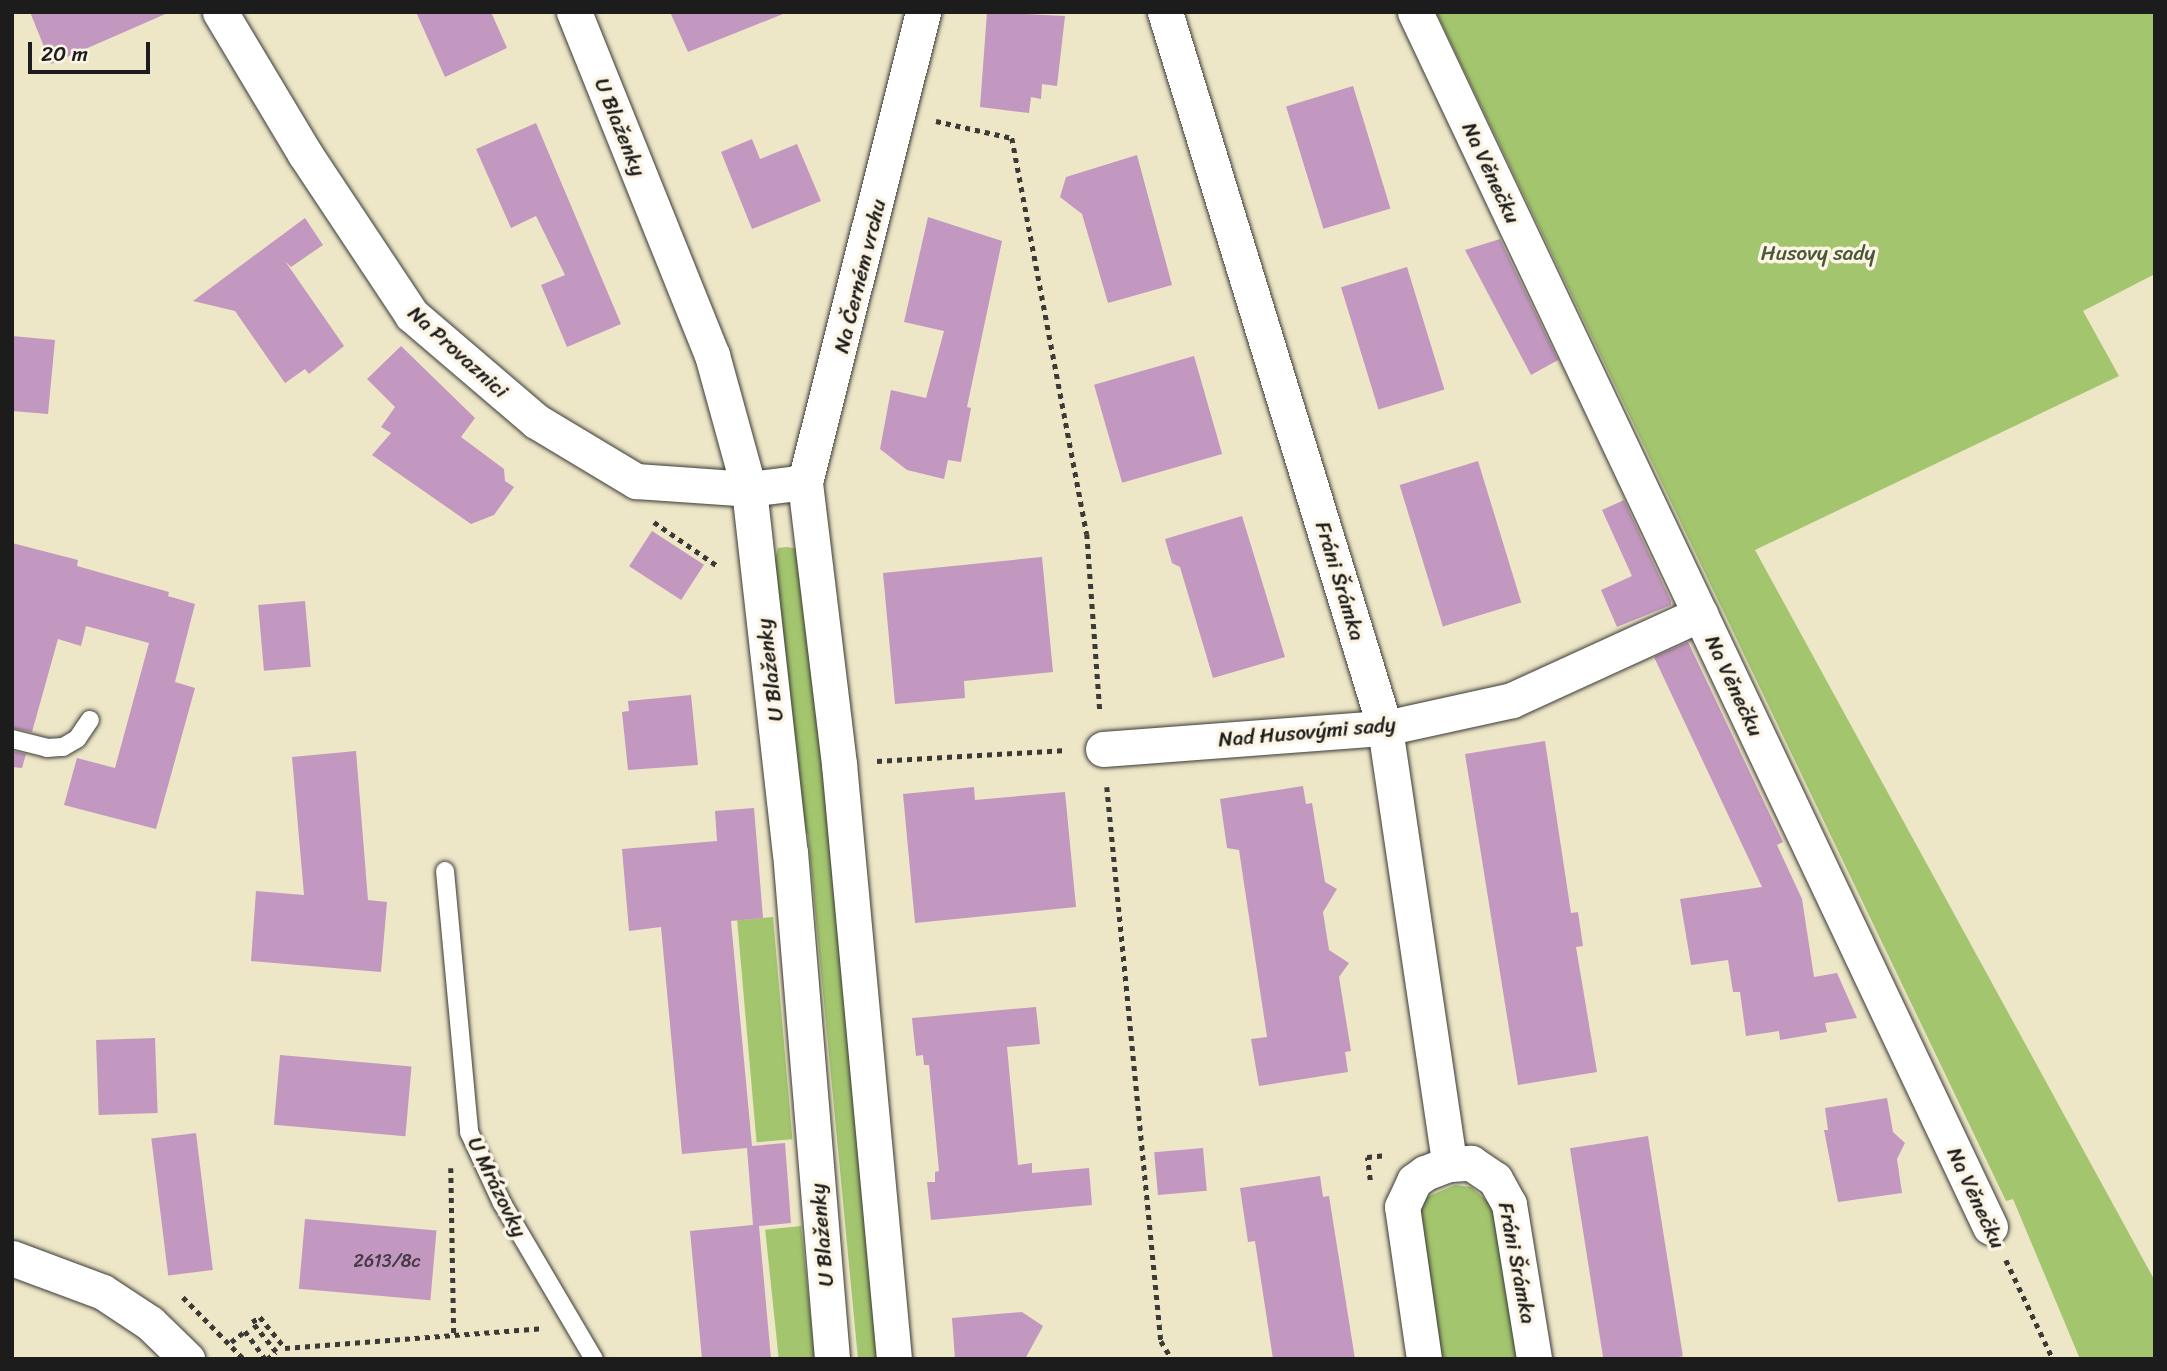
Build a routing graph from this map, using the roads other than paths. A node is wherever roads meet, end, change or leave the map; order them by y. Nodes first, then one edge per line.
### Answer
1 (220, 12) edge
2 (574, 12) edge
3 (923, 12) edge
4 (1165, 12) edge
5 (1415, 12) edge
6 (805, 482) junction
7 (749, 489) junction
8 (1700, 614) junction
9 (90, 720) dead end
10 (1385, 728) junction
11 (12, 739) edge
12 (1103, 748) road end
13 (445, 871) dead end
14 (1449, 1164) junction
15 (1990, 1227) road end
16 (12, 1258) edge
17 (187, 1359) edge
18 (594, 1359) edge
19 (832, 1359) edge
20 (894, 1359) edge
21 (1424, 1359) edge
22 (1534, 1359) edge

1 - 7 street, Na Provaznici
2 - 7 street, U Blaženky
3 - 6 street, Na Černém vrchu
4 - 10 street, Fráni Šrámka
5 - 8 street, Na Věnečku
6 - 7 street
6 - 20 street
7 - 19 street, U Blaženky
8 - 10 street, Nad Husovými sady
8 - 15 street, Na Věnečku
9 - 11 lane
10 - 12 street, Nad Husovými sady
10 - 14 street, Fráni Šrámka
13 - 18 lane, U Mrázovky
14 - 21 street
14 - 22 street, Fráni Šrámka
16 - 17 street

